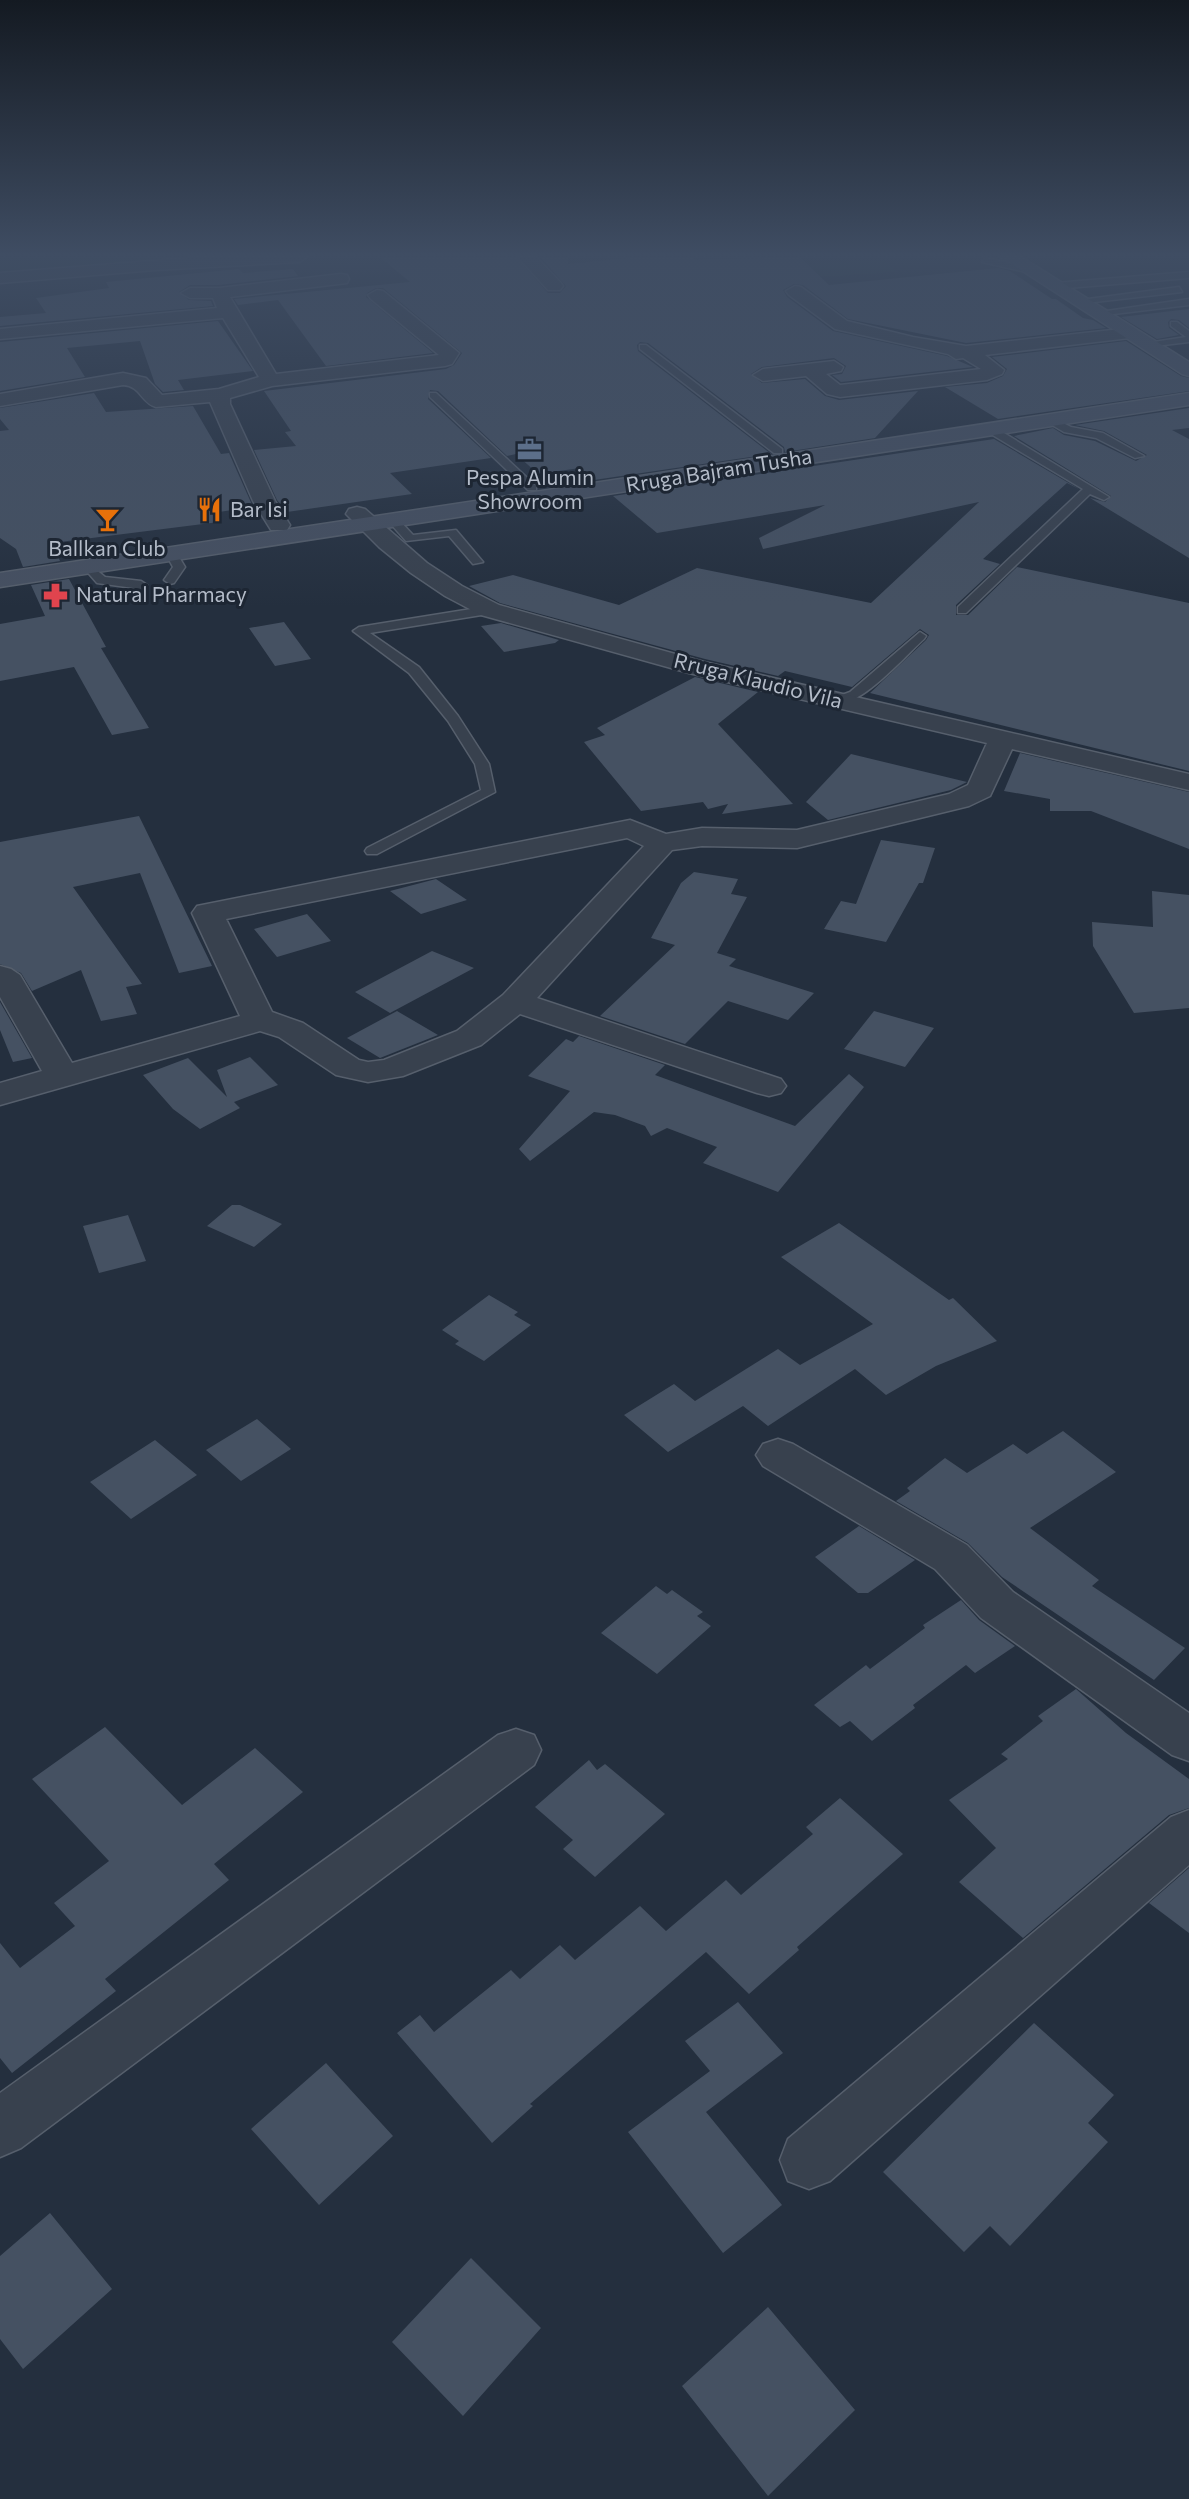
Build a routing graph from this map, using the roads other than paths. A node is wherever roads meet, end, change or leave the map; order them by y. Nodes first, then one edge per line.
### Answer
1 (266, 374) edge
2 (326, 374) edge
3 (678, 374) edge
4 (763, 374) dead end
5 (766, 374) edge
6 (814, 374) edge
7 (982, 374) edge
8 (1175, 374) edge
9 (270, 380) junction
10 (1187, 388) edge
11 (221, 394) junction
12 (433, 395) dead end
13 (0, 400) edge
14 (1051, 420) junction
15 (990, 429) junction
16 (778, 451) junction
17 (1139, 456) dead end
18 (531, 488) junction
19 (1090, 488) junction
20 (1104, 497) dead end
21 (362, 520) junction
22 (394, 521) junction
23 (279, 525) junction
24 (173, 554) junction
25 (477, 562) dead end
26 (8, 563) edge
27 (89, 567) junction
28 (0, 580) edge
29 (170, 580) dead end
30 (141, 585) dead end
31 (490, 610) junction
32 (962, 610) dead end
33 (920, 636) dead end
34 (839, 701) junction
35 (1002, 740) junction
36 (1189, 782) edge
37 (663, 843) junction
38 (372, 851) dead end
39 (0, 976) edge
40 (516, 1002) junction
41 (259, 1021) junction
42 (62, 1076) junction
43 (769, 1086) dead end
44 (0, 1094) edge
45 (778, 1455) dead end
46 (1189, 1740) edge
47 (516, 1749) dead end
48 (1189, 1833) edge
49 (0, 2128) edge
50 (809, 2160) dead end

1 - 9 street
2 - 9 street
3 - 16 lane
4 - 5 street
6 - 7 street
8 - 10 main road
9 - 11 street
10 - 14 main road, Rruga Bajram Tusha
10 - 16 main road, Rruga Bajram Tusha
11 - 13 street
11 - 23 street
12 - 18 lane
14 - 15 main road, Rruga Bajram Tusha
14 - 17 lane
15 - 19 lane
15 - 22 main road, Rruga Bajram Tusha
16 - 18 main road, Rruga Bajram Tusha
18 - 21 main road, Rruga Bajram Tusha
19 - 20 lane
19 - 32 lane
21 - 22 main road, Rruga Bajram Tusha
21 - 23 main road, Rruga Bajram Tusha
21 - 24 main road, Rruga Bajram Tusha
21 - 31 street, Rruga Klaudio Vila
22 - 25 lane
23 - 26 main road, Rruga Bajram Tusha
24 - 27 main road, Rruga Bajram Tusha
24 - 29 lane
27 - 28 main road, Rruga Bajram Tusha
27 - 30 lane
31 - 34 street, Rruga Klaudio Vila
31 - 38 lane
33 - 34 lane
34 - 35 street, Rruga Klaudio Vila
35 - 36 street, Rruga Klaudio Vila
35 - 37 street
37 - 40 street
37 - 41 street
39 - 42 street
40 - 41 street
40 - 43 street
41 - 42 street
42 - 44 street
45 - 46 street
47 - 49 street
48 - 50 street

